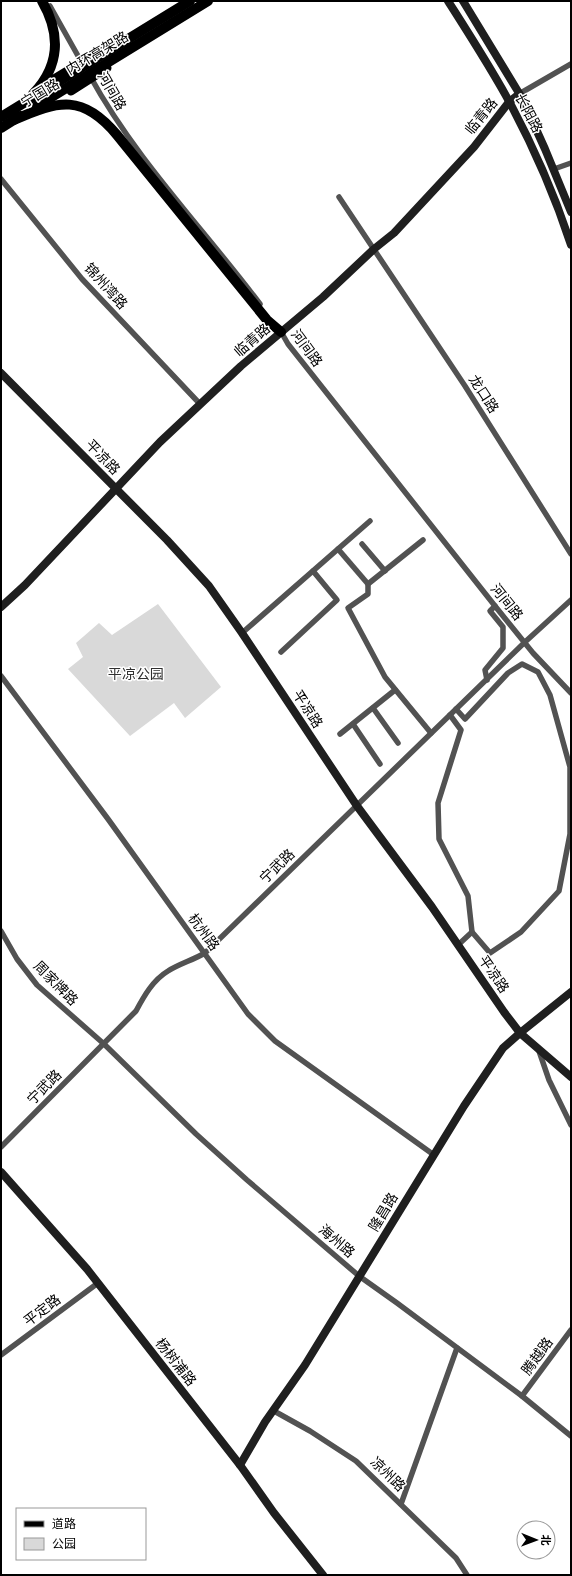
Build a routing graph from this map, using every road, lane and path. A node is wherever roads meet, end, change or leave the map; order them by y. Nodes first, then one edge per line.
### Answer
1 (42, 1) edge
2 (47, 1) edge
3 (183, 1) edge
4 (190, 1) edge
5 (208, 1) edge
6 (215, 1) edge
7 (448, 1) edge
8 (463, 1) edge
9 (81, 61) junction
10 (571, 64) edge
11 (91, 79) junction
12 (519, 94) junction
13 (509, 102) junction
14 (19, 105) junction
15 (1, 113) edge
16 (1, 117) edge
17 (14, 120) junction
18 (1, 128) edge
19 (1, 133) edge
20 (571, 163) edge
21 (554, 169) junction
22 (1, 179) edge
23 (339, 197) dead end
24 (571, 212) edge
25 (571, 245) edge
26 (374, 248) junction
27 (281, 332) junction
28 (1, 373) edge
29 (200, 404) junction
30 (116, 489) junction
31 (370, 521) dead end
32 (423, 540) dead end
33 (362, 544) dead end
34 (338, 549) junction
35 (571, 554) edge
36 (313, 571) junction
37 (385, 571) junction
38 (368, 584) junction
39 (571, 600) edge
40 (495, 606) junction
41 (1, 607) edge
42 (242, 633) junction
43 (525, 642) junction
44 (281, 652) dead end
45 (1, 676) edge
46 (487, 680) junction
47 (395, 690) junction
48 (571, 693) edge
49 (372, 708) junction
50 (456, 710) junction
51 (450, 715) junction
52 (353, 724) junction
53 (340, 734) dead end
54 (431, 734) junction
55 (398, 742) dead end
56 (570, 761) edge
57 (380, 764) dead end
58 (357, 806) junction
59 (1, 931) edge
60 (472, 932) junction
61 (458, 945) junction
62 (205, 953) junction
63 (571, 992) edge
64 (520, 1033) junction
65 (104, 1044) junction
66 (536, 1047) junction
67 (571, 1077) edge
68 (571, 1125) edge
69 (1, 1147) edge
70 (434, 1155) junction
71 (1, 1172) edge
72 (359, 1276) junction
73 (98, 1283) junction
74 (571, 1330) edge
75 (457, 1348) junction
76 (1, 1356) edge
77 (522, 1396) junction
78 (274, 1411) junction
79 (571, 1436) edge
80 (240, 1465) junction
81 (401, 1504) junction
82 (323, 1575) edge
83 (467, 1575) edge

1 - 14 highway
2 - 9 street, 河间路
3 - 9 main road, 宁国路
4 - 14 highway, 内环高架路
5 - 17 highway, 内环高架路
6 - 11 main road, 宁国路
7 - 13 main road, 长阳路
8 - 12 main road, 长阳路
9 - 11 street, 河间路
9 - 15 main road, 宁国路
10 - 12 street
11 - 19 main road, 宁国路
11 - 27 street, 河间路
12 - 13 main road, 临青路
12 - 21 main road, 长阳路
13 - 25 main road, 长阳路
13 - 26 main road, 临青路
14 - 16 highway, 内环高架路
17 - 18 highway, 内环高架路
17 - 27 highway
20 - 21 street
21 - 24 main road, 长阳路
22 - 29 street, 锦州湾路
23 - 26 street, 龙口路
26 - 27 main road, 临青路
26 - 35 street, 龙口路
27 - 29 main road, 临青路
27 - 40 street, 河间路
28 - 30 main road, 平凉路
29 - 30 main road, 临青路
30 - 41 main road, 临青路
30 - 42 main road, 平凉路
31 - 34 street
32 - 37 street
33 - 37 street
34 - 36 street
34 - 38 street
36 - 42 street
36 - 44 street
37 - 38 street
38 - 47 street
39 - 43 street, 宁武路
40 - 43 street, 河间路
40 - 46 street
42 - 58 main road, 平凉路
43 - 46 street, 宁武路
43 - 48 street, 河间路
45 - 62 street, 杭州路
46 - 50 street, 宁武路
47 - 49 street
47 - 54 street
49 - 52 street
49 - 55 street
50 - 51 street, 宁武路
50 - 56 street
51 - 54 street, 宁武路
51 - 60 street
52 - 53 street
52 - 57 street
54 - 58 street, 宁武路
56 - 60 street
58 - 61 main road, 平凉路
58 - 62 street, 宁武路
59 - 65 street, 周家牌路
60 - 61 street
61 - 64 main road, 平凉路
62 - 65 street, 宁武路
62 - 70 street, 杭州路
63 - 64 main road, 隆昌路
64 - 66 main road, 平凉路
64 - 70 main road, 隆昌路
65 - 69 street, 宁武路
65 - 72 street, 海州路
66 - 67 main road, 平凉路
66 - 68 street
70 - 72 main road, 隆昌路
71 - 73 main road, 杨树浦路
72 - 75 street, 海州路
72 - 78 main road, 隆昌路
73 - 76 street, 平定路
73 - 80 main road, 杨树浦路
74 - 77 street, 腾越路
75 - 77 street, 海州路
75 - 81 street
77 - 79 street, 海州路
78 - 80 main road, 隆昌路
78 - 81 street, 凉州路
80 - 82 main road, 杨树浦路
81 - 83 street, 凉州路

